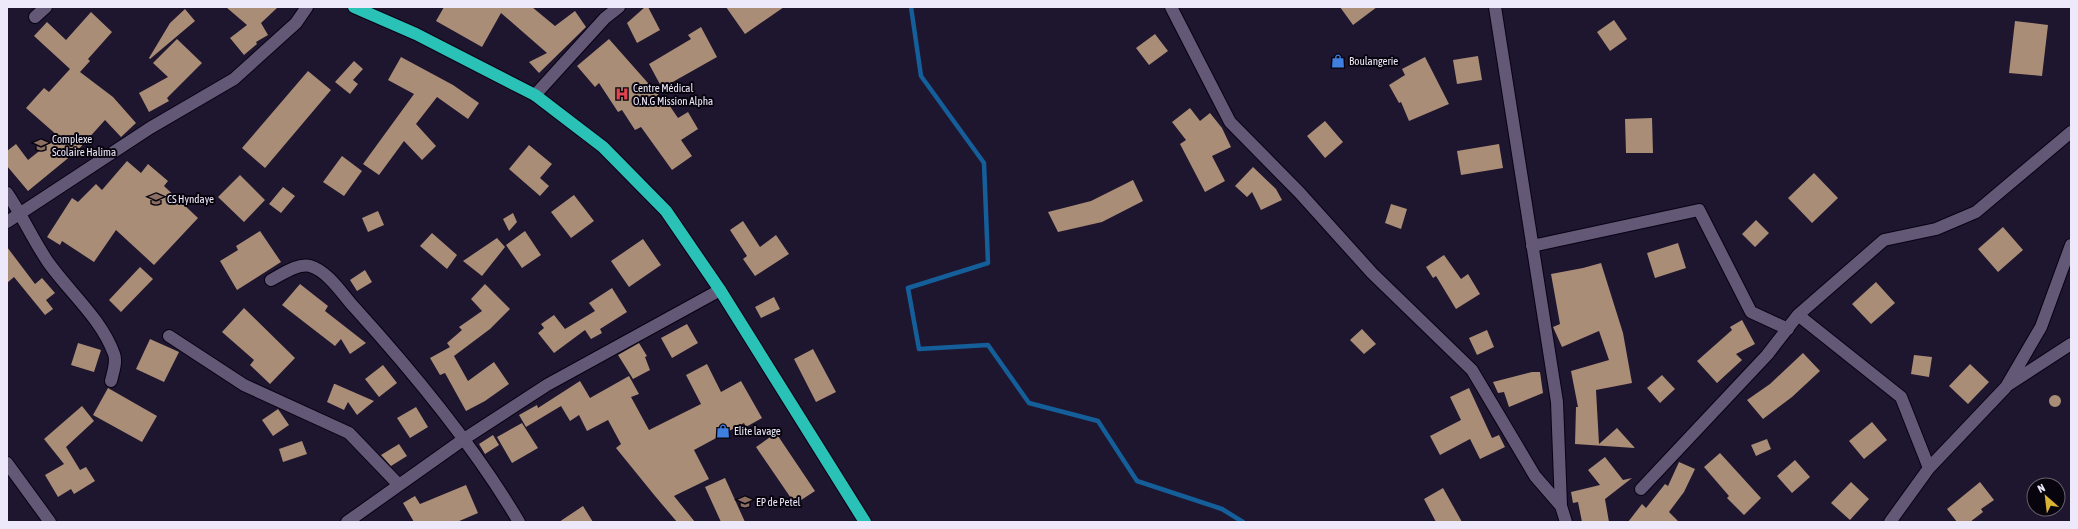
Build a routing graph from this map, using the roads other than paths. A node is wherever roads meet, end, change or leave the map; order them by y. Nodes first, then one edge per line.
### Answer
1 (46, 7) edge
2 (306, 7) edge
3 (354, 7) edge
4 (619, 7) edge
5 (1171, 7) edge
6 (1495, 7) edge
7 (35, 17) dead end
8 (535, 95) junction
9 (2071, 132) edge
10 (7, 193) edge
11 (20, 212) junction
12 (7, 222) edge
13 (2071, 245) edge
14 (1532, 246) junction
15 (271, 280) dead end
16 (720, 290) junction
17 (1798, 315) junction
18 (1788, 329) junction
19 (169, 336) dead end
20 (2071, 344) edge
21 (111, 381) dead end
22 (2006, 387) junction
23 (464, 439) junction
24 (7, 463) edge
25 (1929, 468) junction
26 (399, 485) junction
27 (1641, 489) dead end
28 (1561, 506) junction
29 (50, 522) edge
30 (347, 522) edge
31 (519, 522) edge
32 (865, 522) edge
33 (1566, 522) edge
34 (1890, 522) edge

1 - 7 street
2 - 11 street
3 - 8 highway
4 - 8 street
5 - 28 street
6 - 14 street
8 - 16 highway
9 - 17 street
10 - 11 street
11 - 12 street
11 - 21 street
13 - 22 street
14 - 18 street
14 - 28 street
15 - 23 street
16 - 23 street
16 - 32 highway
17 - 18 street
17 - 25 street
18 - 27 street
19 - 26 street
20 - 22 street
22 - 25 street
23 - 26 street
23 - 31 street
24 - 29 street
25 - 34 street
26 - 30 street
28 - 33 street

